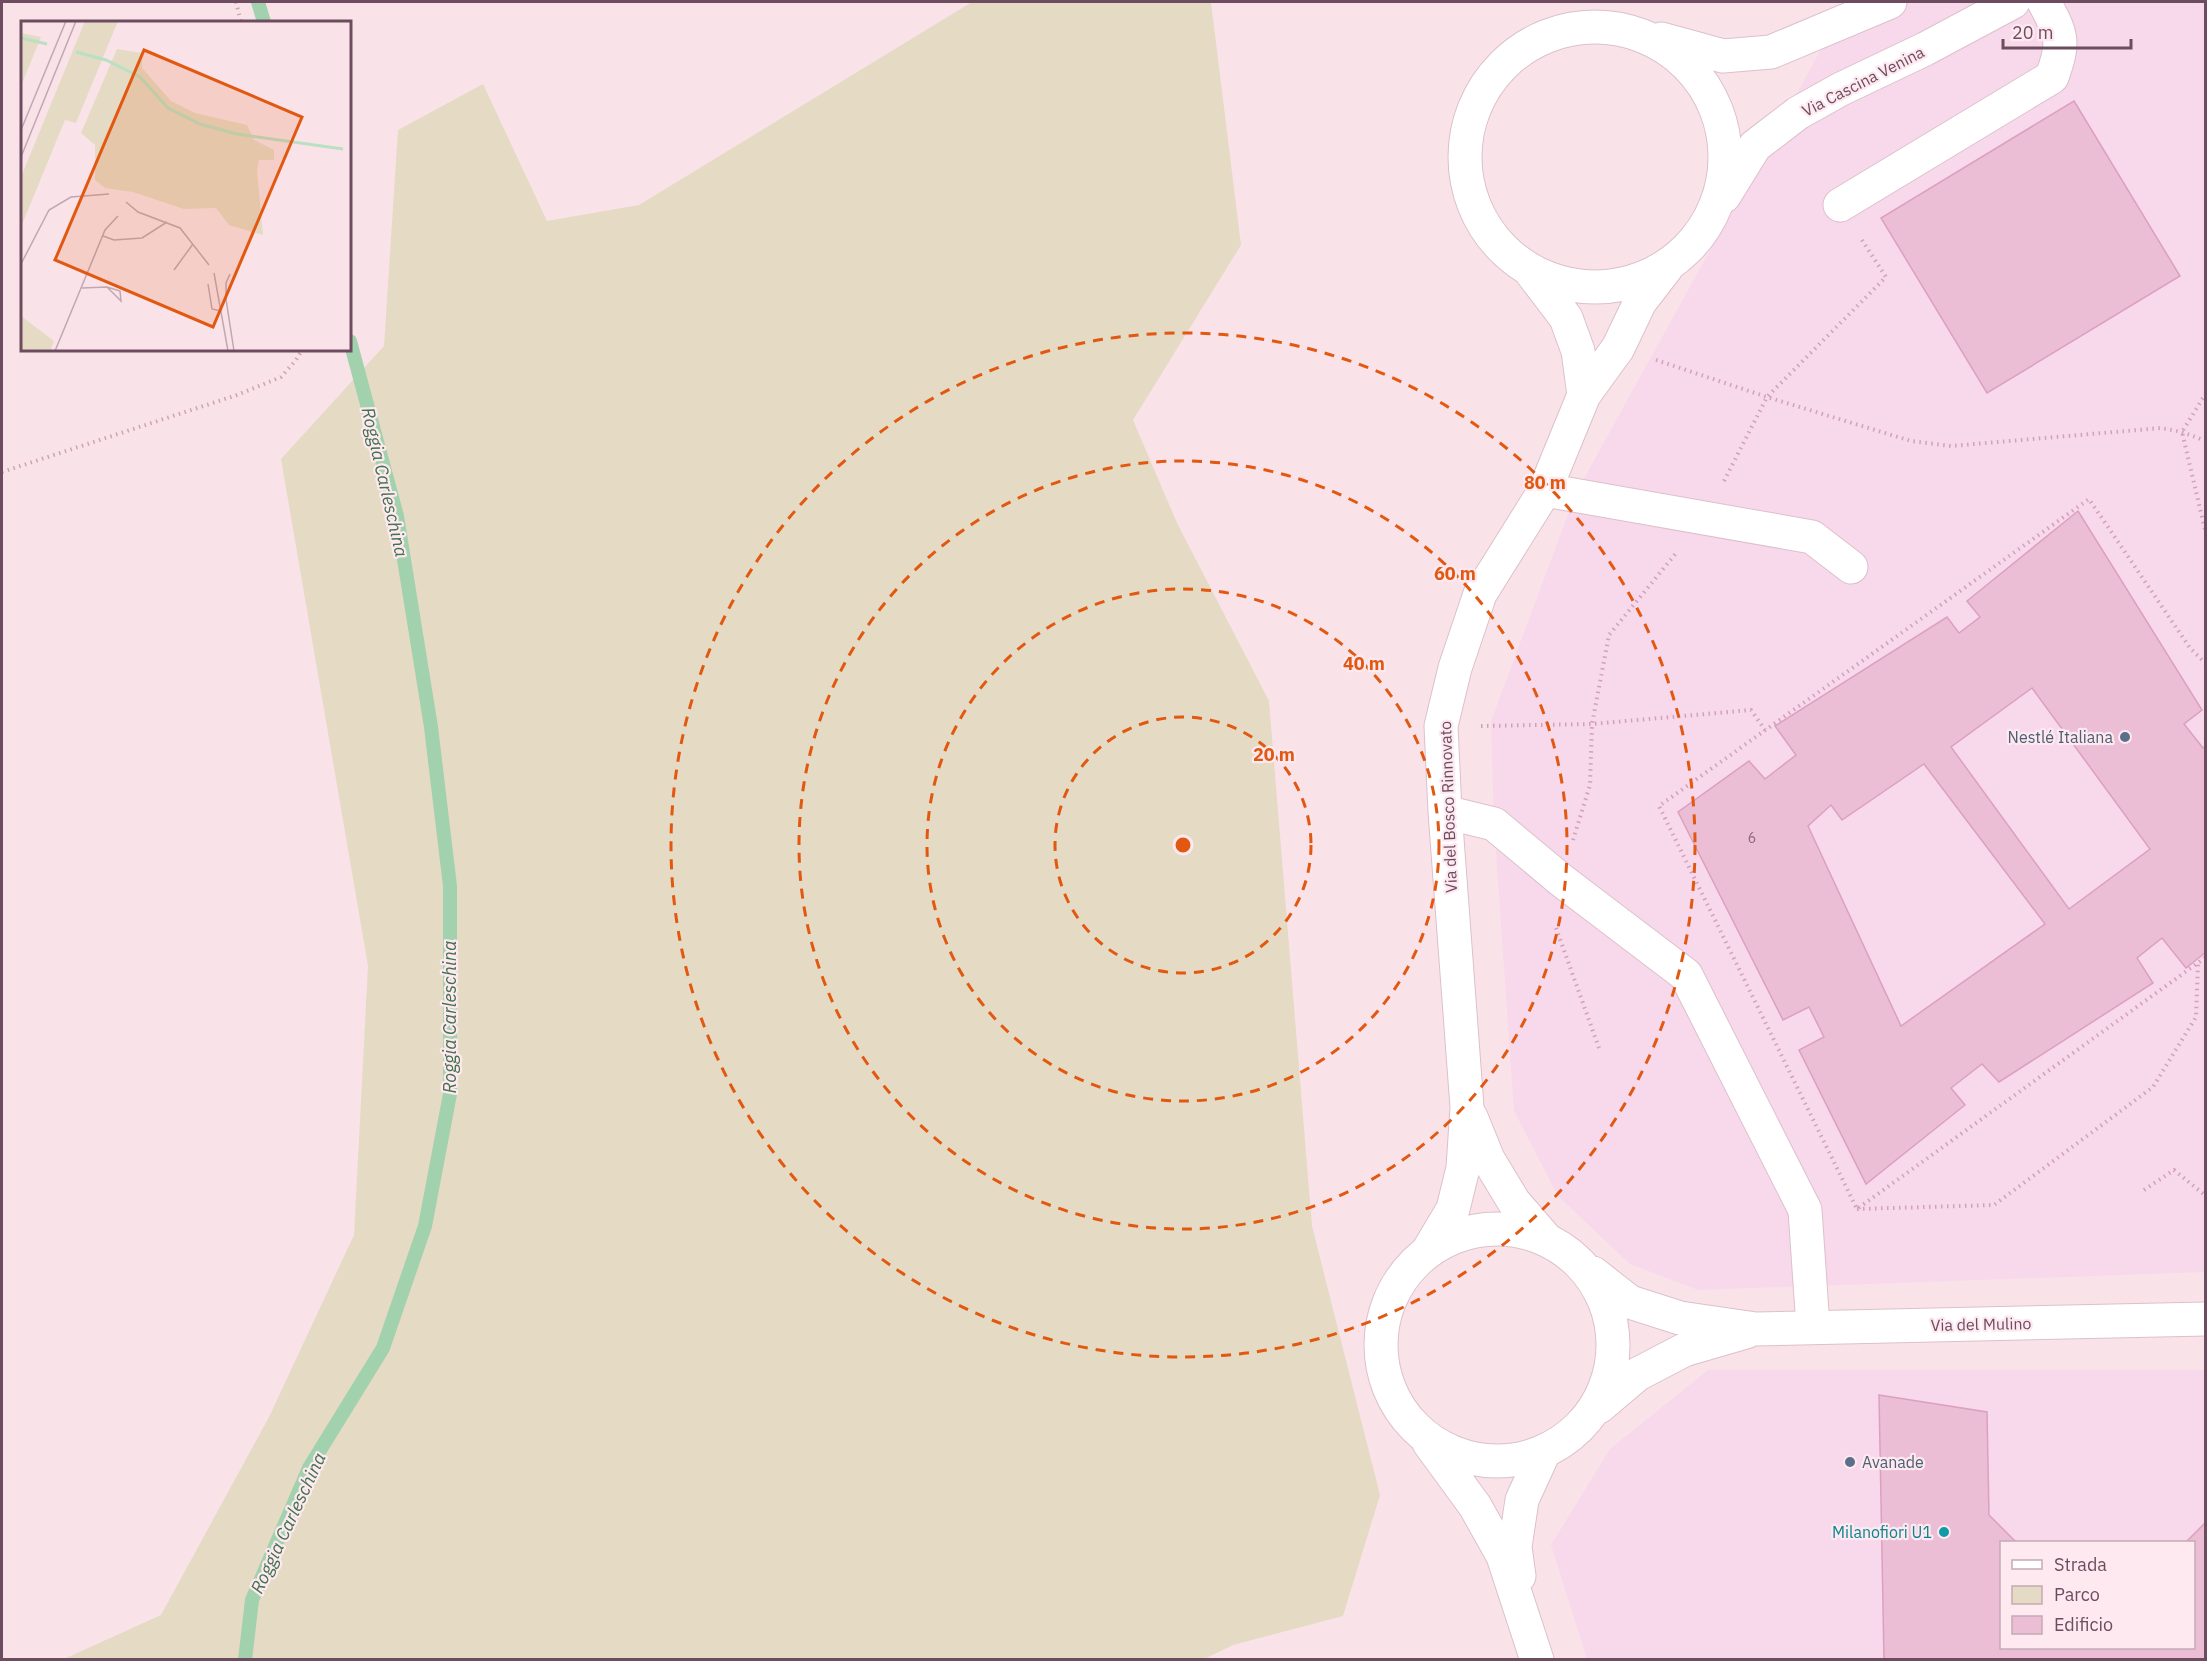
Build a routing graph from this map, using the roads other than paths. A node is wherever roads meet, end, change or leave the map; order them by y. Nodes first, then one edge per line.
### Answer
1 (1890, 2) edge
2 (2013, 2) edge
3 (2044, 2) edge
4 (1635, 32) junction
5 (1840, 205) road end
6 (1714, 213) junction
7 (1667, 267) junction
8 (1531, 272) junction
9 (1584, 395) junction
10 (1545, 490) junction
11 (1851, 567) dead end
12 (1445, 812) junction
13 (1467, 1107) junction
14 (1546, 1239) junction
15 (1428, 1251) junction
16 (1580, 1263) junction
17 (2205, 1319) edge
18 (1813, 1328) junction
19 (1756, 1329) junction
20 (1593, 1412) junction
21 (1423, 1434) junction
22 (1544, 1452) junction
23 (1526, 1626) junction
24 (1537, 1659) edge

1 - 4 street
2 - 6 street, Via Cascina Venina
3 - 5 street
4 - 6 street
4 - 8 street
6 - 7 street, Via Cascina Venina
7 - 8 street
7 - 9 street, Via del Bosco Rinnovato
8 - 9 street
9 - 10 street, Via del Bosco Rinnovato
10 - 11 street
10 - 12 street, Via del Bosco Rinnovato
12 - 13 street, Via del Bosco Rinnovato
12 - 18 street
13 - 14 street, Via del Bosco Rinnovato
13 - 15 street, Via del Bosco Rinnovato
14 - 15 street
14 - 16 street, Via del Mulino
15 - 21 street
16 - 19 street, Via del Mulino
16 - 20 street
17 - 18 street, Via del Mulino
18 - 19 street, Via del Mulino
19 - 20 street, Via del Mulino
20 - 22 street
21 - 22 street
21 - 23 street
22 - 23 street
23 - 24 street

